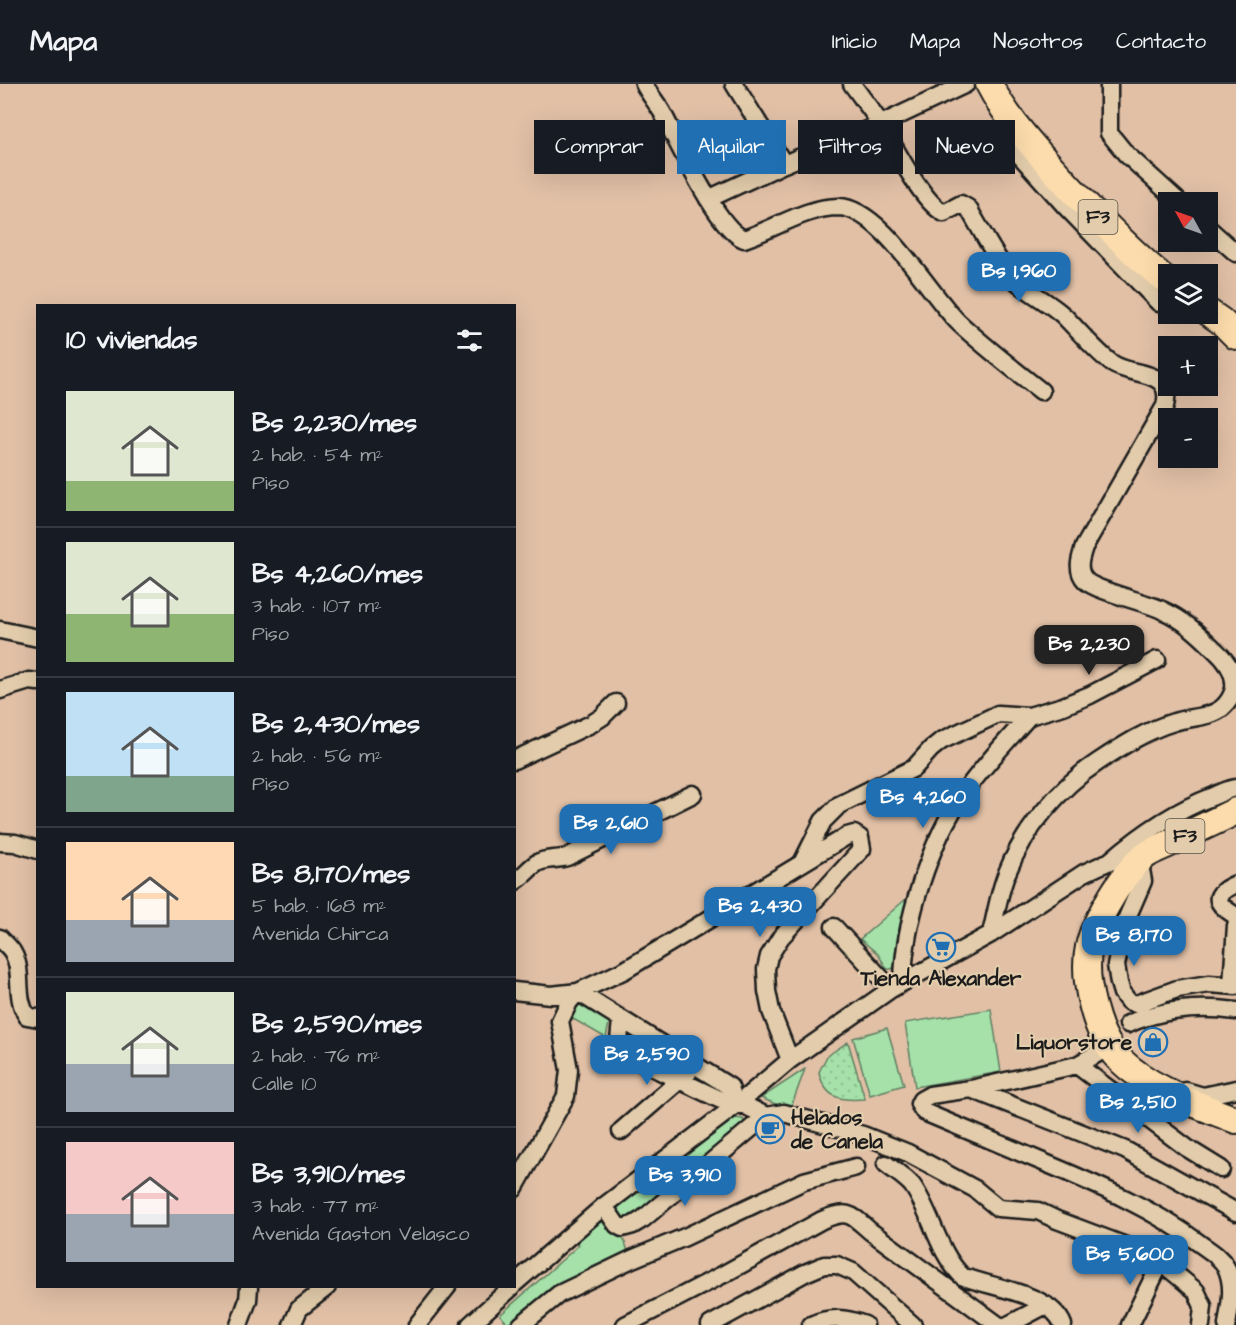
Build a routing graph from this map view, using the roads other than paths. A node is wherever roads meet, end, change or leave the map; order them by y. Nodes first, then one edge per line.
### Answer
1 (644, 84) edge
2 (734, 84) edge
3 (852, 84) edge
4 (966, 84) edge
5 (989, 84) edge
6 (1109, 84) edge
7 (756, 120) edge
8 (878, 120) edge
9 (890, 120) edge
10 (903, 162) edge
11 (762, 174) edge
12 (1167, 192) edge
13 (708, 199) junction
14 (1218, 237) edge
15 (1236, 253) edge
16 (1158, 286) edge
17 (1218, 319) edge
18 (1236, 336) edge
19 (1041, 391) dead end
20 (0, 630) edge
21 (36, 638) edge
22 (1157, 660) dead end
23 (36, 682) edge
24 (0, 690) edge
25 (616, 703) dead end
26 (1029, 716) junction
27 (516, 759) edge
28 (1236, 788) edge
29 (693, 794) dead end
30 (1236, 811) edge
31 (0, 842) edge
32 (36, 849) edge
33 (1110, 861) junction
34 (801, 863) junction
35 (1136, 864) junction
36 (516, 880) edge
37 (1236, 884) edge
38 (1236, 916) edge
39 (1236, 925) edge
40 (834, 927) dead end
41 (990, 934) junction
42 (0, 938) edge
43 (897, 985) junction
44 (1234, 986) edge
45 (516, 991) edge
46 (578, 992) junction
47 (1165, 993) junction
48 (1184, 1009) junction
49 (1236, 1011) edge
50 (36, 1018) edge
51 (621, 1020) junction
52 (1128, 1024) dead end
53 (1109, 1047) junction
54 (790, 1060) junction
55 (1077, 1065) junction
56 (695, 1066) junction
57 (680, 1081) junction
58 (971, 1089) junction
59 (1236, 1089) edge
60 (1178, 1096) junction
61 (736, 1102) junction
62 (766, 1116) junction
63 (1236, 1120) edge
64 (621, 1131) dead end
65 (886, 1164) dead end
66 (856, 1167) dead end
67 (1221, 1169) dead end
68 (516, 1185) edge
69 (604, 1206) junction
70 (1236, 1212) edge
71 (1161, 1262) junction
72 (516, 1283) edge
73 (249, 1288) edge
74 (326, 1288) edge
75 (446, 1288) edge
76 (511, 1288) edge
77 (1046, 1305) junction
78 (238, 1325) edge
79 (292, 1325) edge
80 (417, 1325) edge
81 (470, 1325) edge
82 (521, 1325) edge
83 (625, 1325) edge
84 (710, 1325) edge
85 (811, 1325) edge
86 (865, 1325) edge
87 (913, 1325) edge
88 (998, 1325) edge
89 (1008, 1325) edge
90 (1063, 1325) edge
91 (1130, 1325) edge
92 (1201, 1325) edge
93 (1227, 1325) edge

1 - 13 street
2 - 7 street
3 - 8 street
4 - 9 street
5 - 16 highway, F3
6 - 12 street
10 - 41 street
11 - 13 street
13 - 19 street
14 - 15 street
17 - 18 highway
20 - 21 street
22 - 26 street
23 - 24 street
25 - 27 street
26 - 34 street
26 - 43 street
28 - 33 street
29 - 36 street
30 - 35 highway, F3
31 - 32 street
33 - 35 street
33 - 41 street
34 - 46 street
34 - 54 street
35 - 47 street
35 - 53 highway, F3
37 - 38 street
39 - 44 street
40 - 43 street
41 - 43 street
42 - 50 street
43 - 54 street
44 - 47 street
45 - 46 street
46 - 51 street
46 - 68 street
47 - 48 street
48 - 49 street
48 - 52 street
51 - 56 street
51 - 57 street
53 - 55 street
53 - 60 highway, F3
54 - 61 street
55 - 58 street
55 - 67 street
56 - 57 street
56 - 61 street
57 - 61 street
57 - 64 street
58 - 70 street
58 - 93 street
59 - 60 street
60 - 63 highway, F3
61 - 62 street
61 - 69 street
62 - 69 street
62 - 71 street
65 - 77 street
66 - 82 street
69 - 72 street
71 - 91 street
71 - 92 street
73 - 78 street
74 - 79 street
75 - 80 street
76 - 81 street
77 - 89 street
77 - 90 street
83 - 88 street
84 - 87 street
85 - 86 street

